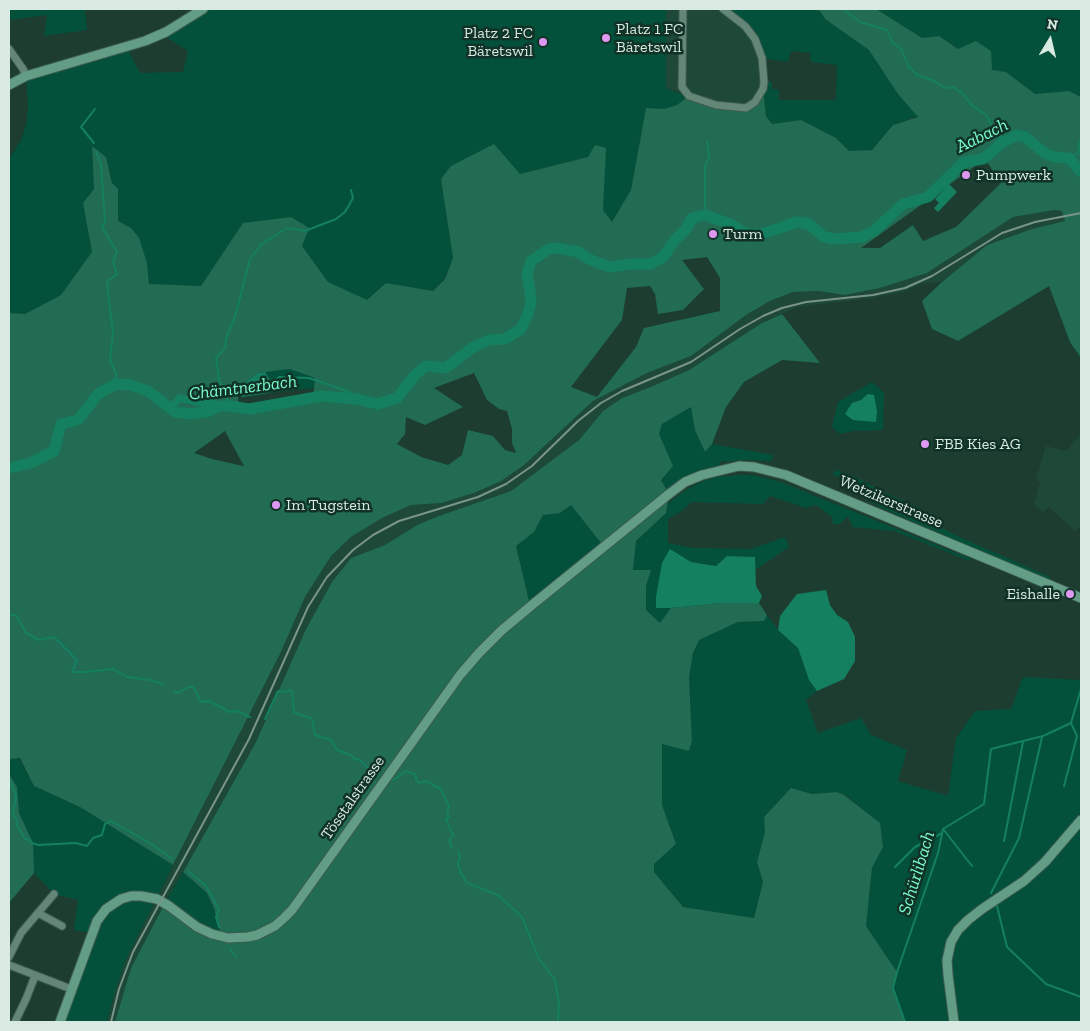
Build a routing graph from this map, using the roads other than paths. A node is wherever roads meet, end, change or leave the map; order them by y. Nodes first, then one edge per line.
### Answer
1 (203, 9) edge
2 (683, 9) edge
3 (723, 9) edge
4 (9, 49) edge
5 (26, 76) junction
6 (12, 83) edge
7 (685, 482) joint
8 (1081, 598) edge
9 (1081, 820) edge
10 (54, 894) dead end
11 (38, 914) junction
12 (62, 926) dead end
13 (9, 957) edge
14 (9, 965) edge
15 (34, 976) junction
16 (71, 989) junction
17 (15, 1022) edge
18 (60, 1022) edge
19 (954, 1022) edge

1 - 5 main road
2 - 3 street
4 - 5 street
5 - 6 main road
7 - 8 main road, Wetzikerstrasse
7 - 16 main road, Tösstalstrasse
9 - 19 main road
10 - 11 street
11 - 12 street
11 - 13 street
14 - 15 street
15 - 16 street
15 - 17 street
16 - 18 main road, Tösstalstrasse

